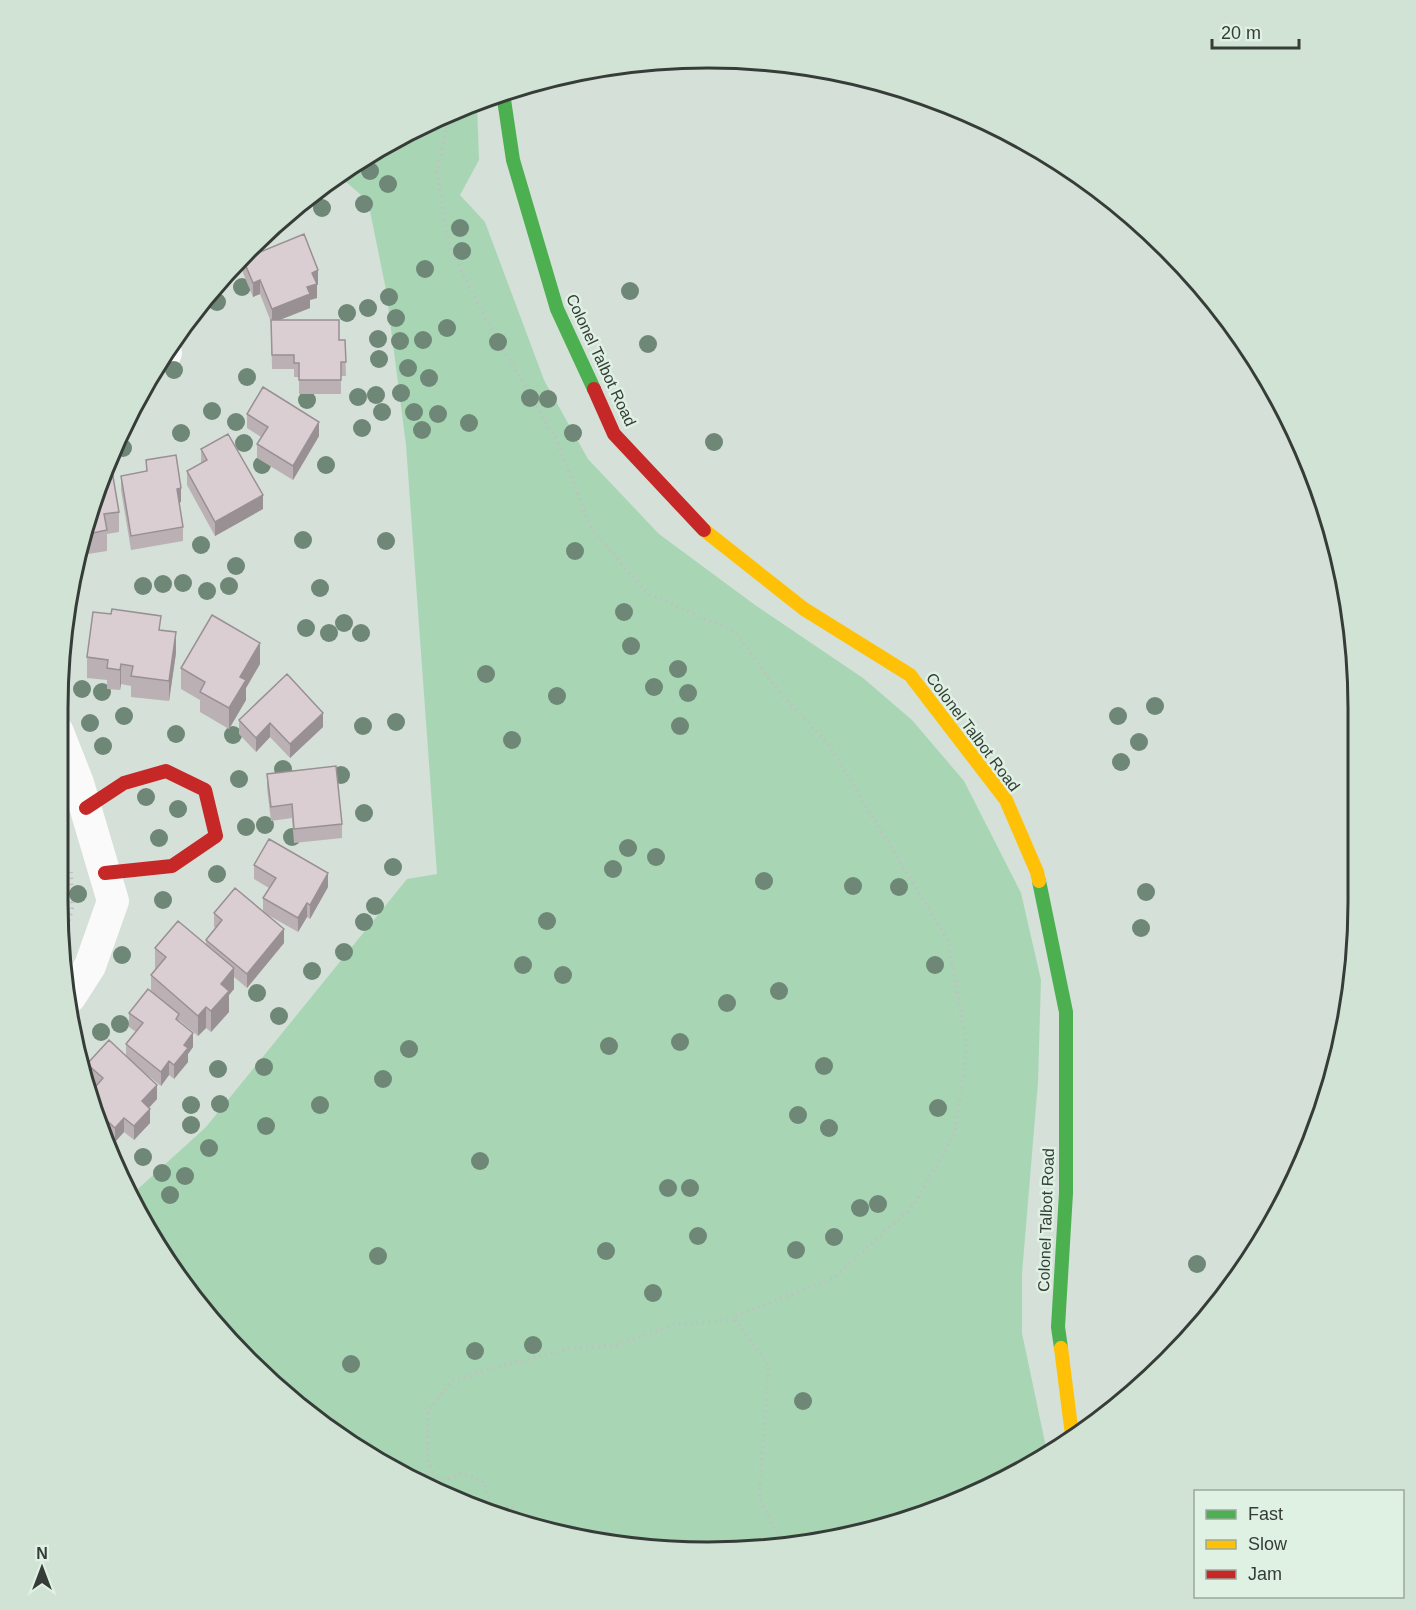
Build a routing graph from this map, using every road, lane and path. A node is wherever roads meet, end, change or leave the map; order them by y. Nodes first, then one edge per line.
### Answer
1 (504, 100) edge
2 (448, 123) edge
3 (68, 758) edge
4 (86, 808) junction
5 (71, 869) dead end
6 (105, 873) junction
7 (68, 922) edge
8 (74, 991) edge
9 (735, 1320) junction
10 (1071, 1430) edge
11 (436, 1481) edge
12 (437, 1482) edge
13 (490, 1504) edge
14 (501, 1509) edge
15 (517, 1513) edge
16 (779, 1538) edge

1 - 10 main road, Colonel Talbot Road
2 - 9 path
3 - 4 street
4 - 6 street
4 - 6 main road
5 - 7 path
6 - 8 street
9 - 11 path
9 - 16 path
12 - 13 path
14 - 15 path

